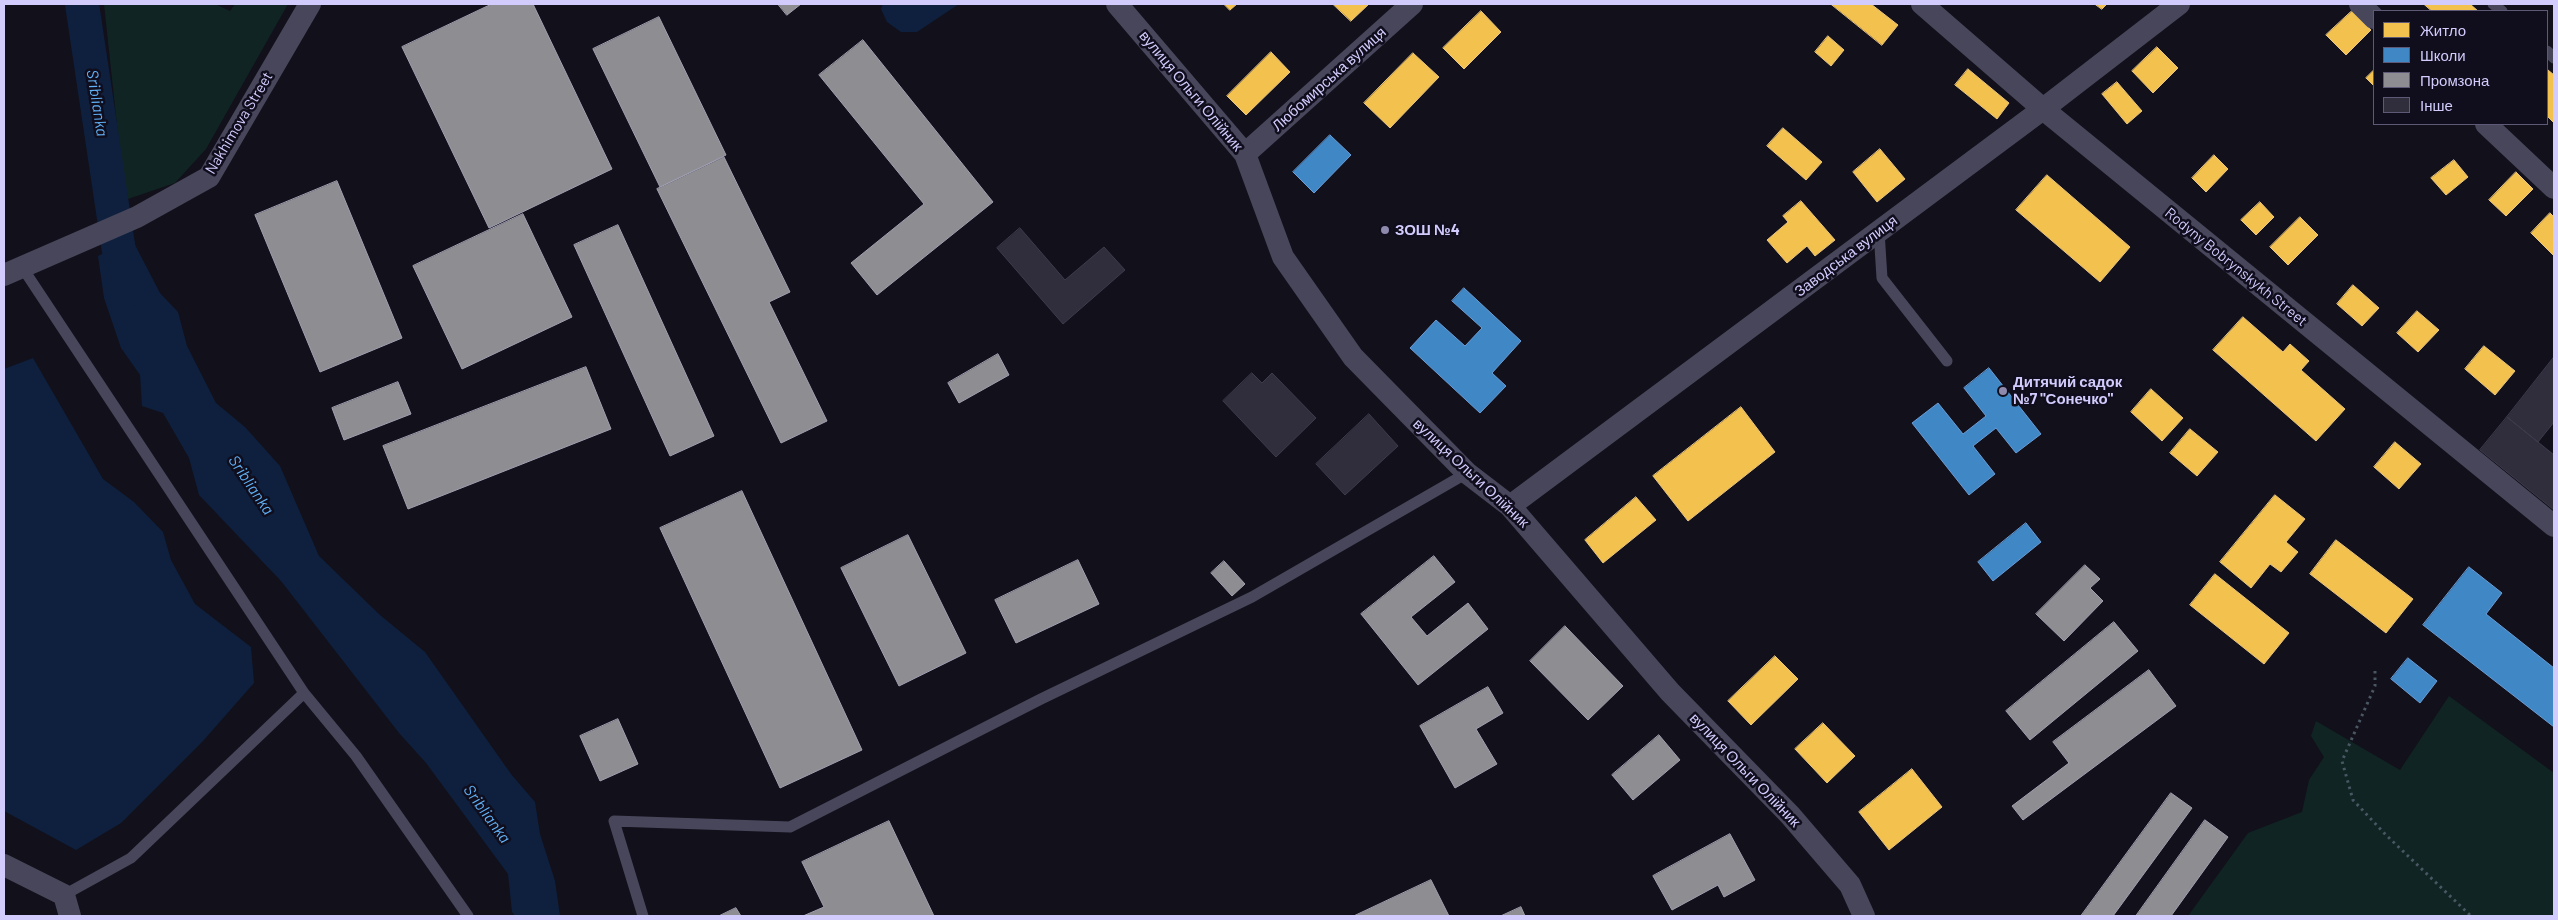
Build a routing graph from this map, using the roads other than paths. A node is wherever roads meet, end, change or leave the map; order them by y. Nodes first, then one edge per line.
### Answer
1 (310, 4) edge
2 (1117, 4) edge
3 (1412, 4) edge
4 (1922, 4) edge
5 (2179, 4) edge
6 (2360, 4) edge
7 (2373, 17) edge
8 (2043, 108) junction
9 (2487, 125) edge
10 (1245, 154) junction
11 (2554, 188) edge
12 (1879, 231) junction
13 (13, 271) edge
14 (1947, 361) dead end
15 (1467, 473) junction
16 (1510, 506) junction
17 (2554, 526) edge
18 (304, 693) junction
19 (4, 865) edge
20 (67, 906) edge
21 (468, 916) edge
22 (643, 916) edge
23 (1864, 916) edge

1 - 13 street, Nakhimova Street
2 - 10 street, вулиця Ольги Олійник
3 - 10 street, Любомирська вулиця
4 - 8 street, Rodyny Bobrynskykh Street
5 - 8 street, Заводська вулиця
6 - 7 street
8 - 12 street, Заводська вулиця
8 - 17 street, Rodyny Bobrynskykh Street
9 - 11 street
10 - 15 street, вулиця Ольги Олійник
12 - 14 lane
12 - 16 street, Заводська вулиця
13 - 18 lane
15 - 16 street, вулиця Ольги Олійник
15 - 22 lane
16 - 23 street, вулиця Ольги Олійник
18 - 20 lane
18 - 21 lane
19 - 20 street

